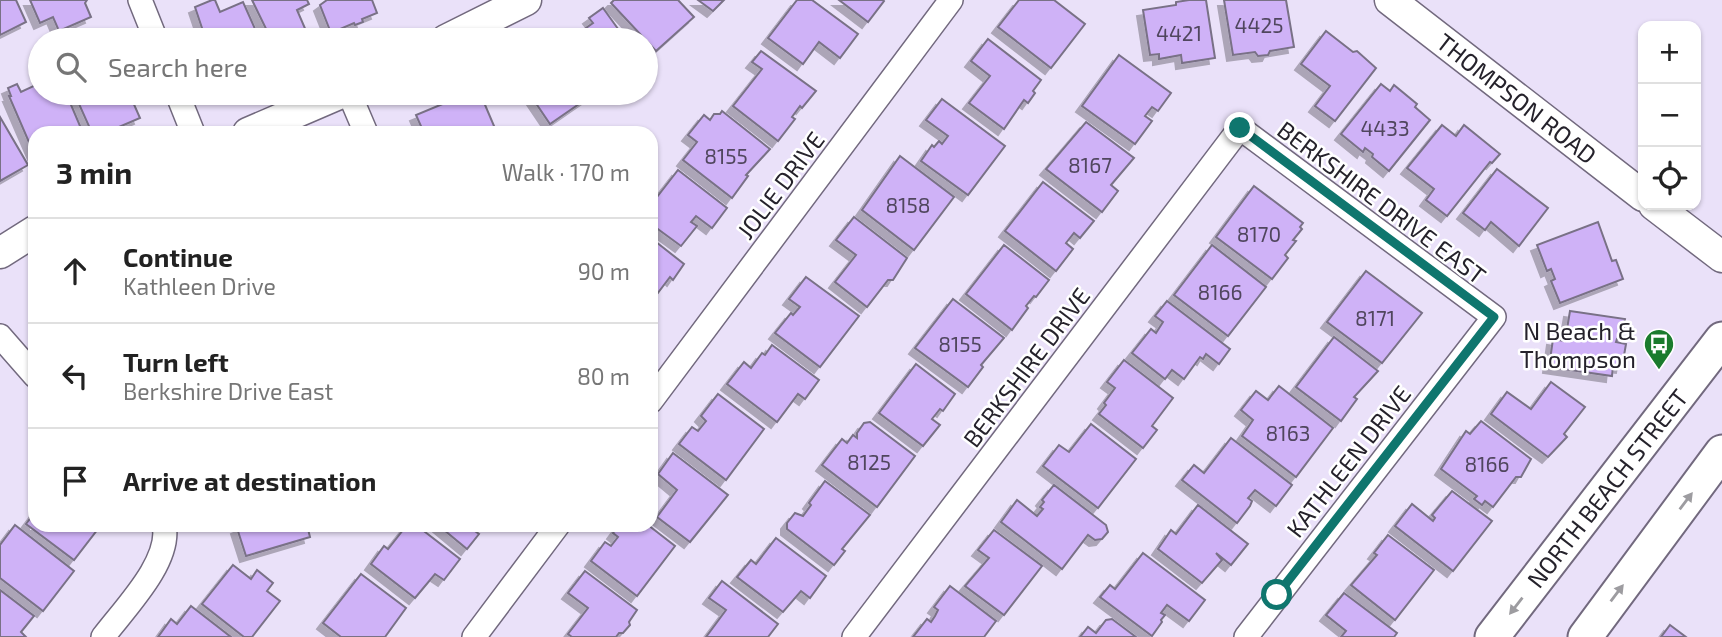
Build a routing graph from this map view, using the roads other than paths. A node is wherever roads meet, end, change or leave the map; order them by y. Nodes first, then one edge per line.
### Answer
1 (141, 0) edge
2 (526, 0) edge
3 (951, 0) edge
4 (1390, 0) edge
5 (152, 28) edge
6 (470, 28) edge
7 (182, 105) edge
8 (313, 105) edge
9 (354, 105) edge
10 (190, 126) edge
11 (264, 126) edge
12 (363, 126) edge
13 (1240, 128) joint
14 (1638, 192) edge
15 (1661, 210) edge
16 (28, 235) edge
17 (0, 253) edge
18 (1722, 257) edge
19 (1494, 317) joint
20 (0, 336) edge
21 (1722, 339) edge
22 (28, 368) edge
23 (658, 392) edge
24 (1722, 452) edge
25 (165, 532) edge
26 (553, 532) edge
27 (103, 637) edge
28 (474, 637) edge
29 (854, 637) edge
30 (1245, 637) edge
31 (1492, 637) edge
32 (1585, 637) edge

1 - 5 street
2 - 6 street
3 - 23 street, JOLIE DRIVE
4 - 14 street, THOMPSON ROAD
7 - 10 street
8 - 11 street
9 - 12 street
13 - 19 street, BERKSHIRE DRIVE EAST
13 - 29 street, BERKSHIRE DRIVE
15 - 18 street
16 - 17 street
19 - 30 street, KATHLEEN DRIVE
20 - 22 street
21 -> 31 main road, NORTH BEACH STREET
32 -> 24 main road
25 - 27 street
26 - 28 street

